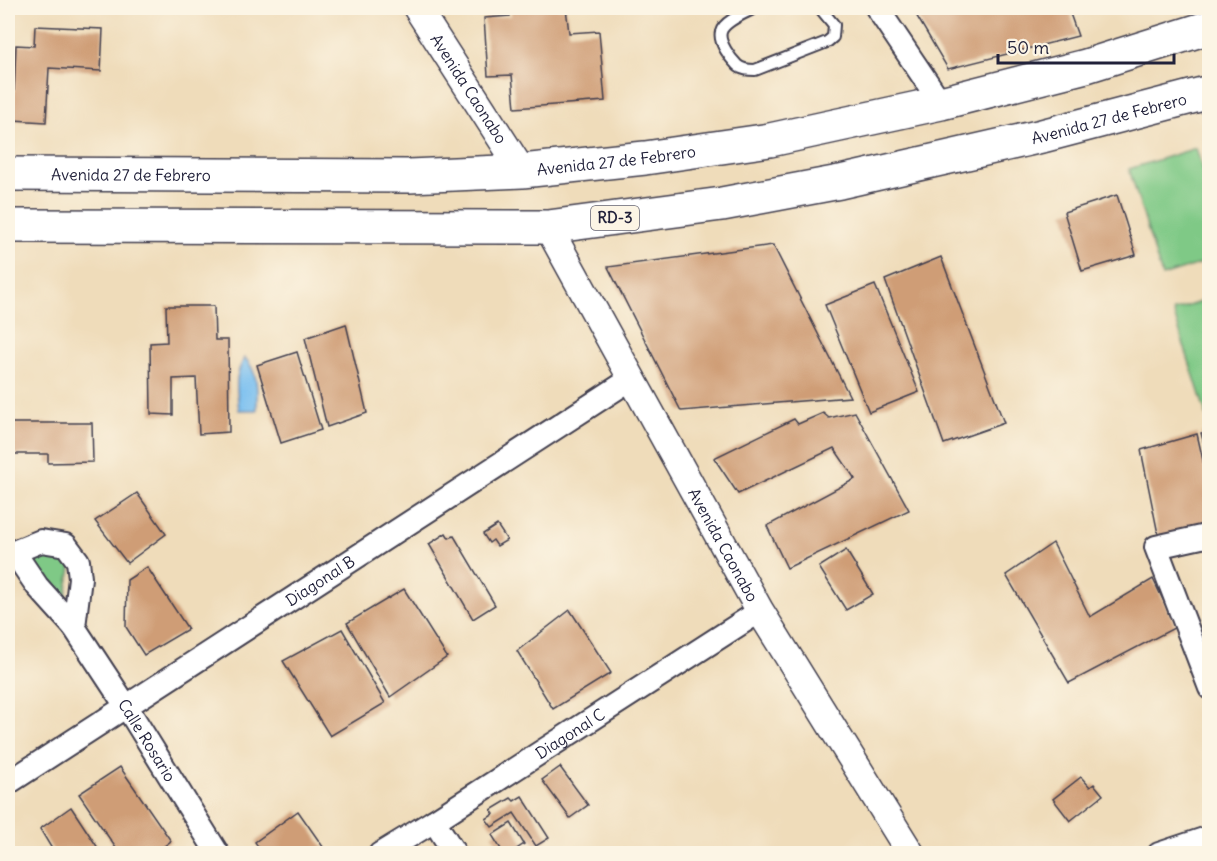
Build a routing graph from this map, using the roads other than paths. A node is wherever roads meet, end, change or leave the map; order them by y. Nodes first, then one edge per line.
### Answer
1 (417, 8) edge
2 (754, 8) edge
3 (820, 8) edge
4 (878, 8) edge
5 (1209, 27) edge
6 (1209, 92) edge
7 (941, 103) junction
8 (522, 171) junction
9 (8, 174) edge
10 (8, 226) edge
11 (548, 227) junction
12 (631, 379) junction
13 (1209, 535) edge
14 (11, 552) edge
15 (760, 611) junction
16 (74, 627) junction
17 (1209, 688) edge
18 (126, 706) junction
19 (8, 783) edge
20 (434, 821) junction
21 (1209, 837) edge
22 (218, 854) edge
23 (380, 854) edge
24 (455, 854) edge
25 (911, 854) edge
26 (1159, 854) edge

1 - 8 street, Avenida Caonabo
2 - 3 lane
4 - 7 street
5 - 7 highway, Avenida 27 de Febrero
6 - 11 highway, Avenida 27 de Febrero / RD-3
7 - 8 highway, Avenida 27 de Febrero
8 - 9 highway, Avenida 27 de Febrero
10 - 11 highway, Avenida 27 de Febrero / RD-3
11 - 12 street, Avenida Caonabo
12 - 15 street, Avenida Caonabo
12 - 18 street, Diagonal B
13 - 17 street
14 - 16 street, Calle Rosario
14 - 16 street
15 - 20 street, Diagonal C
15 - 25 street, Avenida Caonabo
16 - 18 street, Calle Rosario
18 - 19 street, Diagonal B
18 - 22 street, Calle Rosario
20 - 23 street, Diagonal C
20 - 24 street
21 - 26 street

